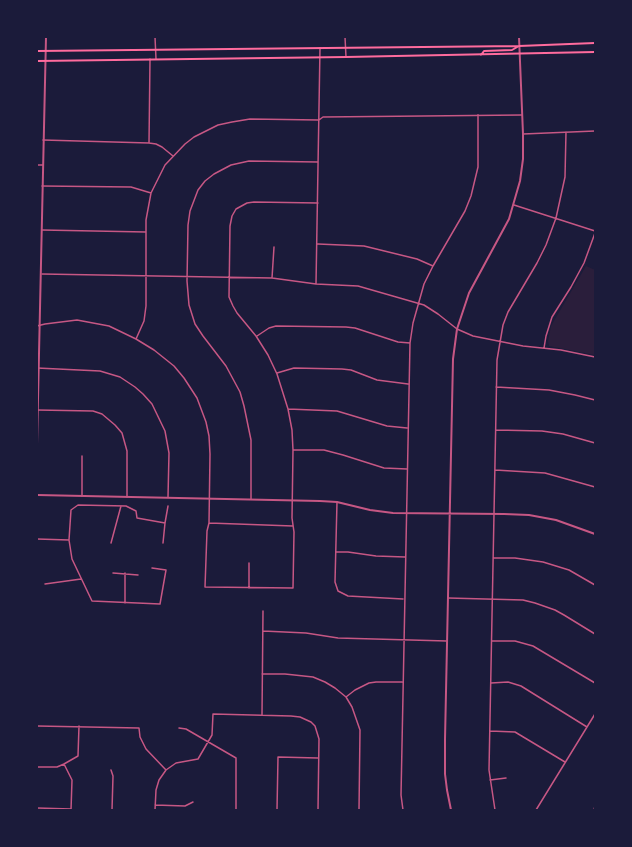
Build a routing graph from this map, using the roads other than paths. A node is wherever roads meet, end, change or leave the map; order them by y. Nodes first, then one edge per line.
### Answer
1 (46, 37) edge
2 (156, 37) edge
3 (346, 37) edge
4 (519, 37) edge
5 (595, 43) edge
6 (519, 46) junction
7 (320, 48) junction
8 (346, 48) junction
9 (156, 50) junction
10 (37, 51) edge
11 (45, 51) junction
12 (595, 52) edge
13 (520, 54) junction
14 (481, 55) junction
15 (320, 57) junction
16 (346, 57) junction
17 (150, 59) junction
18 (156, 59) junction
19 (37, 60) edge
20 (44, 60) junction
21 (478, 115) junction
22 (522, 115) junction
23 (319, 120) junction
24 (595, 131) edge
25 (566, 132) junction
26 (523, 134) junction
27 (43, 140) junction
28 (149, 143) junction
29 (173, 156) junction
30 (318, 162) junction
31 (37, 165) edge
32 (42, 165) junction
33 (42, 186) junction
34 (151, 193) junction
35 (318, 203) junction
36 (514, 206) junction
37 (556, 218) junction
38 (41, 230) junction
39 (146, 232) junction
40 (595, 232) edge
41 (37, 244) edge
42 (41, 244) junction
43 (317, 244) junction
44 (274, 247) dead end
45 (433, 266) junction
46 (40, 274) junction
47 (146, 277) junction
48 (187, 277) junction
49 (229, 278) junction
50 (272, 278) junction
51 (316, 284) junction
52 (418, 304) junction
53 (38, 326) edge
54 (457, 329) junction
55 (256, 336) junction
56 (136, 339) junction
57 (500, 342) junction
58 (410, 343) junction
59 (544, 348) junction
60 (595, 357) edge
61 (38, 368) edge
62 (277, 374) junction
63 (408, 384) junction
64 (496, 387) junction
65 (595, 400) edge
66 (288, 409) junction
67 (37, 410) edge
68 (407, 428) junction
69 (496, 430) junction
70 (595, 443) edge
71 (37, 444) edge
72 (293, 450) junction
73 (82, 456) dead end
74 (407, 469) junction
75 (495, 470) junction
76 (595, 487) edge
77 (37, 495) edge
78 (82, 496) junction
79 (126, 497) junction
80 (168, 497) junction
81 (209, 498) junction
82 (251, 499) junction
83 (292, 500) junction
84 (337, 502) junction
85 (121, 506) junction
86 (168, 506) dead end
87 (406, 513) junction
88 (450, 514) junction
89 (494, 514) junction
90 (209, 523) junction
91 (165, 524) junction
92 (293, 526) junction
93 (595, 534) edge
94 (37, 539) edge
95 (69, 540) junction
96 (111, 543) dead end
97 (163, 543) dead end
98 (336, 552) junction
99 (405, 557) junction
100 (493, 558) junction
101 (249, 563) dead end
102 (152, 568) dead end
103 (113, 573) dead end
104 (125, 573) junction
105 (138, 574) dead end
106 (81, 579) junction
107 (45, 584) dead end
108 (595, 585) edge
109 (249, 588) junction
110 (448, 598) junction
111 (404, 599) junction
112 (492, 599) junction
113 (125, 603) junction
114 (263, 611) dead end
115 (263, 631) junction
116 (595, 634) edge
117 (403, 640) junction
118 (447, 641) junction
119 (491, 641) junction
120 (262, 674) junction
121 (402, 682) junction
122 (490, 683) junction
123 (595, 683) edge
124 (346, 698) junction
125 (595, 714) edge
126 (262, 715) junction
127 (37, 726) edge
128 (79, 726) junction
129 (587, 727) junction
130 (179, 728) dead end
131 (490, 731) junction
132 (209, 742) junction
133 (318, 758) junction
134 (565, 762) junction
135 (64, 764) junction
136 (37, 767) edge
137 (111, 770) dead end
138 (166, 770) junction
139 (506, 778) dead end
140 (490, 780) junction
141 (193, 802) dead end
142 (155, 805) junction
143 (595, 806) edge
144 (37, 808) edge
145 (71, 810) edge
146 (112, 810) edge
147 (155, 810) edge
148 (236, 810) edge
149 (277, 810) edge
150 (318, 810) edge
151 (359, 810) edge
152 (403, 810) edge
153 (451, 810) edge
154 (495, 810) edge
155 (536, 810) edge
156 (594, 810) edge

1 - 11 street
2 - 9 street
3 - 8 street
4 - 6 street
5 - 6 main road
6 - 8 main road
6 - 13 street
6 - 14 main road
7 - 8 main road
7 - 9 main road
7 - 15 street
8 - 16 street
9 - 11 main road
9 - 18 street
10 - 11 main road
11 - 20 street
12 - 13 main road
13 - 14 main road
13 - 22 street
14 - 16 main road
15 - 16 main road
15 - 18 main road
15 - 23 street
17 - 18 main road
17 - 20 main road
17 - 28 street
19 - 20 main road
20 - 27 street
21 - 22 street
21 - 23 street
21 - 45 street
22 - 26 street
23 - 29 street
23 - 30 street
24 - 25 street
25 - 26 street
25 - 37 street
26 - 36 street
27 - 28 street
27 - 32 street
28 - 29 street
29 - 34 street
30 - 35 street
30 - 48 street
31 - 32 street
32 - 33 street
33 - 34 street
33 - 38 street
34 - 39 street
35 - 43 street
35 - 49 street
36 - 37 street
36 - 54 street
37 - 40 street
37 - 57 street
38 - 39 street
38 - 42 street
39 - 47 street
40 - 59 street
41 - 42 street
42 - 46 street
43 - 45 street
43 - 51 street
44 - 50 street
45 - 52 street
46 - 47 street
46 - 53 street
47 - 48 street
47 - 56 street
48 - 49 street
48 - 82 street
49 - 50 street
49 - 55 street
50 - 51 street
51 - 52 street
52 - 54 street
52 - 58 street
53 - 56 street
53 - 61 street
54 - 57 street
54 - 88 street
55 - 58 street
55 - 62 street
56 - 81 street
57 - 59 street
57 - 64 street
58 - 63 street
59 - 60 street
61 - 67 street
61 - 80 street
62 - 63 street
62 - 66 street
63 - 68 street
64 - 65 street
64 - 69 street
66 - 68 street
66 - 72 street
67 - 71 street
67 - 79 street
68 - 74 street
69 - 70 street
69 - 75 street
72 - 74 street
72 - 83 street
73 - 78 street
74 - 87 street
75 - 76 street
75 - 89 street
77 - 78 street
78 - 79 street
79 - 80 street
80 - 81 street
81 - 82 street
81 - 90 street
82 - 83 street
83 - 84 street
83 - 92 street
84 - 87 street
84 - 98 street
85 - 91 street
85 - 95 street
85 - 96 street
86 - 91 street
87 - 88 street
87 - 99 street
88 - 89 street
88 - 110 street
89 - 93 street
89 - 100 street
90 - 92 street
90 - 109 street
91 - 97 street
92 - 109 street
94 - 95 street
95 - 106 street
98 - 99 street
98 - 111 street
99 - 111 street
100 - 108 street
100 - 112 street
101 - 109 street
102 - 113 street
103 - 104 street
104 - 105 street
104 - 113 street
106 - 107 street
106 - 113 street
110 - 112 street
110 - 118 street
111 - 117 street
112 - 116 street
112 - 119 street
114 - 115 street
115 - 117 street
115 - 120 street
117 - 118 street
117 - 121 street
118 - 153 street
119 - 122 street
119 - 123 street
120 - 124 street
120 - 126 street
121 - 124 street
121 - 152 street
122 - 129 street
122 - 131 street
124 - 151 street
125 - 129 street
126 - 132 street
126 - 133 street
127 - 128 street
128 - 135 street
128 - 138 street
129 - 134 street
130 - 132 street
131 - 134 street
131 - 140 street
132 - 138 street
132 - 148 street
133 - 149 street
133 - 150 street
134 - 155 street
135 - 136 street
135 - 145 street
137 - 146 street
138 - 142 street
139 - 140 street
140 - 154 street
141 - 142 street
142 - 147 street
143 - 156 street
144 - 145 street

